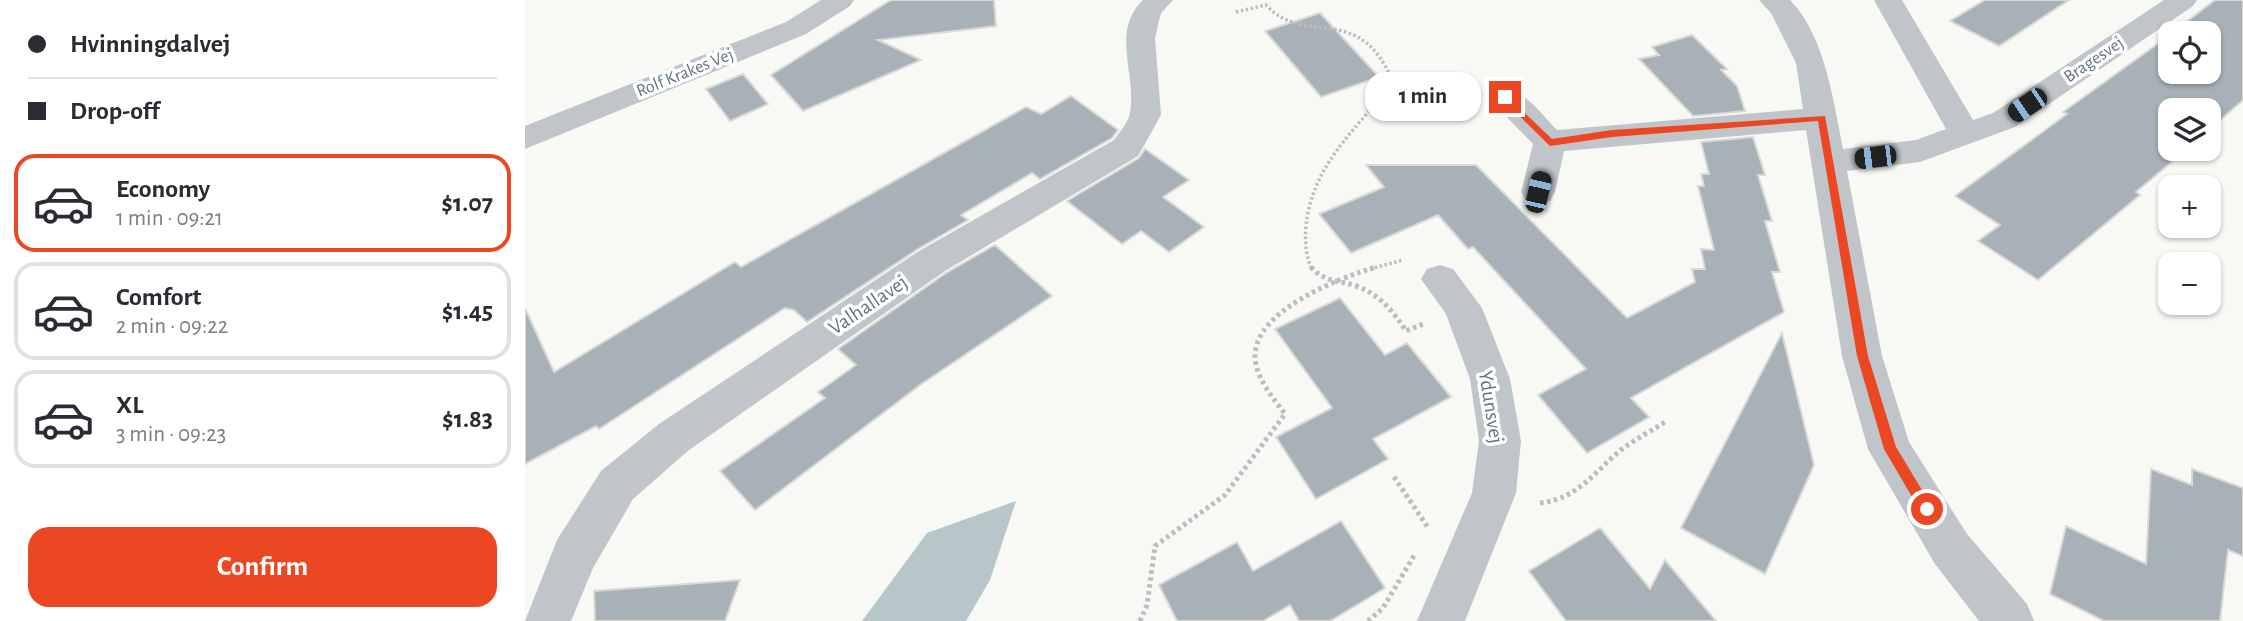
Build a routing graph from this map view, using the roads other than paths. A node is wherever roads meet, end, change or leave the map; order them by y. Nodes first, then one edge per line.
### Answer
1 (840, 0) edge
2 (1159, 0) edge
3 (1773, 0) edge
4 (1888, 0) edge
5 (2183, 0) edge
6 (1505, 97) dead end
7 (1822, 118) junction
8 (1965, 135) junction
9 (525, 138) edge
10 (1550, 142) junction
11 (1831, 162) junction
12 (1538, 192) dead end
13 (1438, 282) road end
14 (547, 621) edge
15 (1441, 621) edge
16 (2010, 621) edge

1 - 9 street, Rolf Krakes Vej
2 - 14 street, Valhallavej
3 - 7 street
4 - 8 street
5 - 8 street, Bragesvej
6 - 10 street
7 - 10 street
7 - 11 street
8 - 11 street, Bragesvej
10 - 12 street
11 - 16 street
13 - 15 street, Ydunsvej

